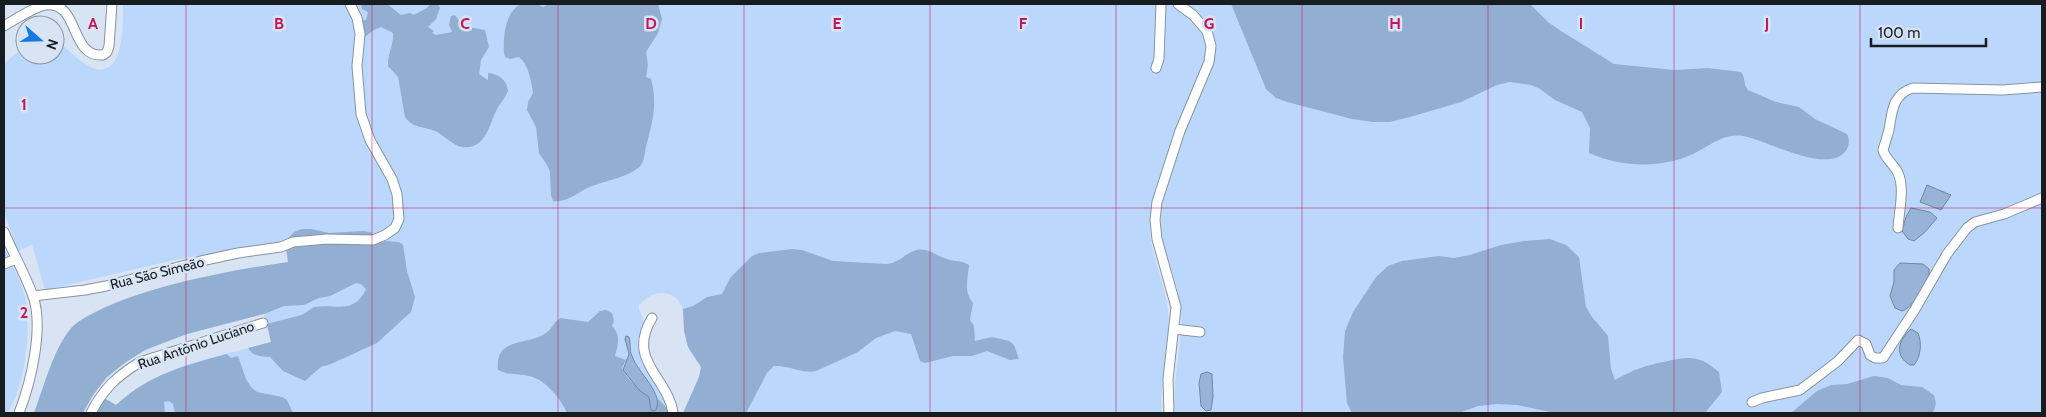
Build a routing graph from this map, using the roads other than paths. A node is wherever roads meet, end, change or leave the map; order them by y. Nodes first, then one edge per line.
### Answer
1 (112, 4) edge
2 (350, 4) edge
3 (1162, 4) edge
4 (1178, 4) edge
5 (4, 26) edge
6 (1156, 68) dead end
7 (2042, 87) edge
8 (2042, 198) edge
9 (1898, 228) dead end
10 (4, 232) edge
11 (16, 259) junction
12 (4, 264) edge
13 (33, 296) junction
14 (652, 318) dead end
15 (263, 323) dead end
16 (1174, 330) junction
17 (1200, 332) dead end
18 (1752, 402) dead end
19 (19, 413) edge
20 (91, 413) edge
21 (674, 413) edge
22 (1169, 413) edge

1 - 5 street
2 - 13 street, Rua São Simeão
3 - 6 street
4 - 16 street
7 - 9 street
8 - 18 street
10 - 11 street
11 - 12 street
11 - 13 street
13 - 19 street
14 - 21 street
15 - 20 street, Rua Antônio Luciano
16 - 17 street
16 - 22 street

